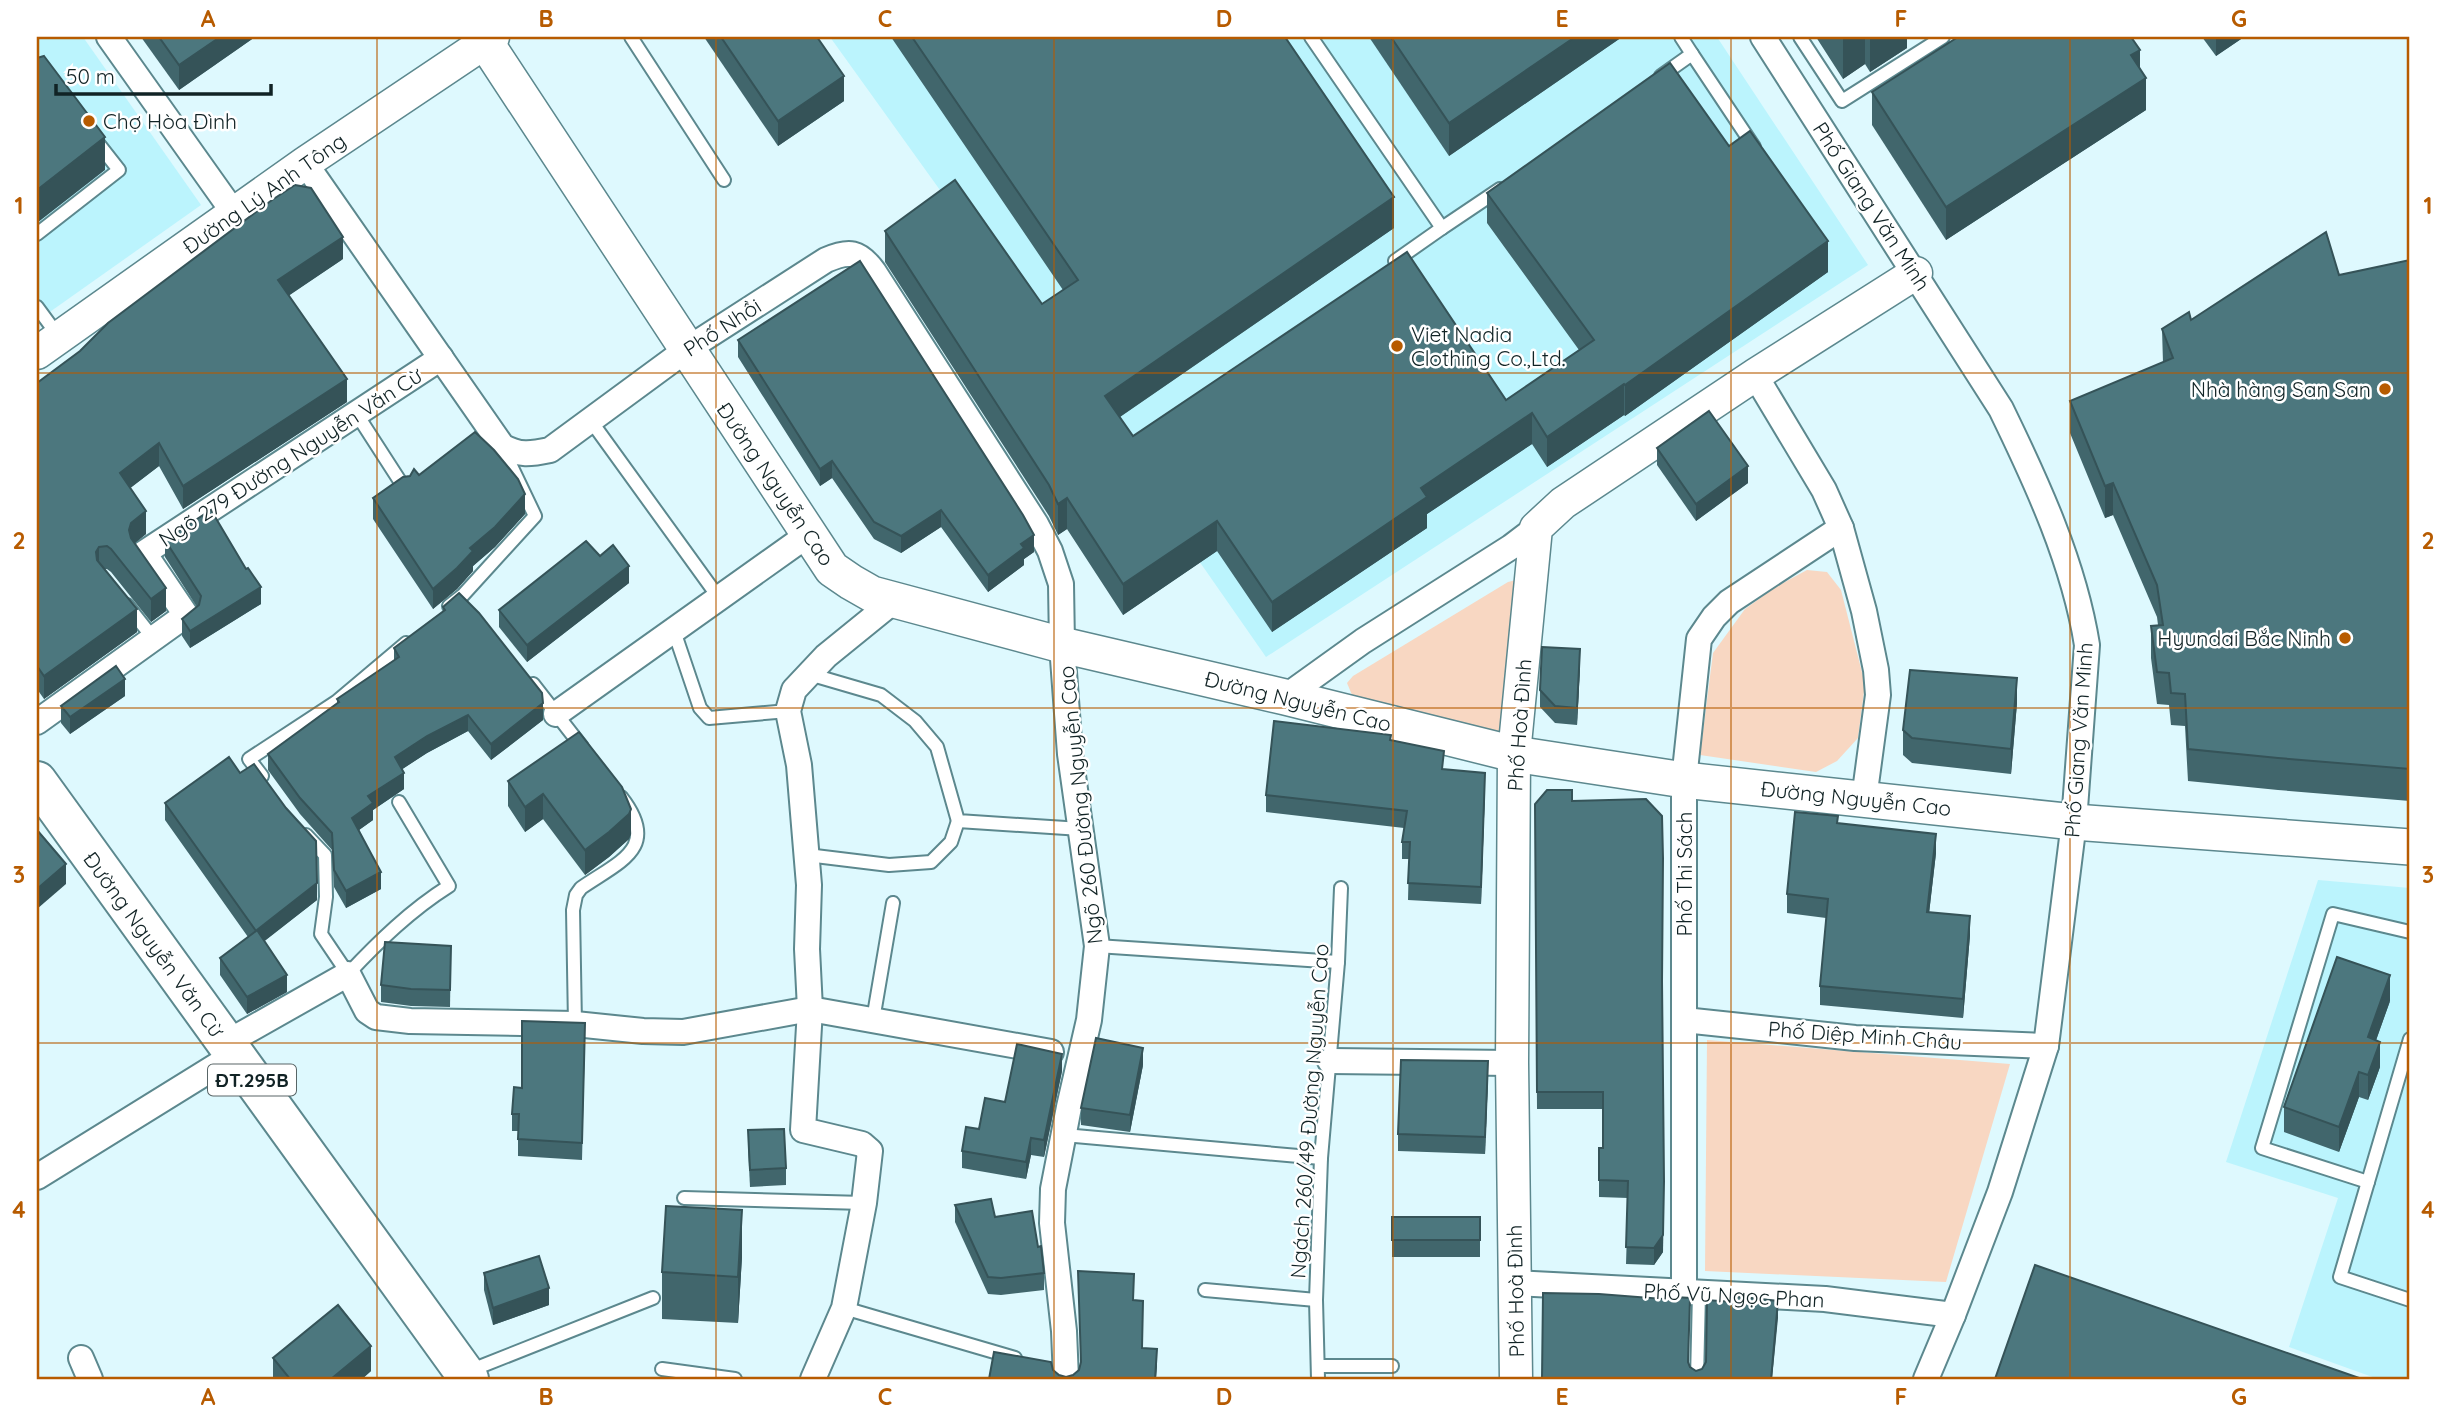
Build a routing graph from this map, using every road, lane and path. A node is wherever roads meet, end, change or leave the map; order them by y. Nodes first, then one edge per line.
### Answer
1 (108, 37) edge
2 (633, 37) edge
3 (1311, 37) edge
4 (1681, 37) edge
5 (1763, 37) edge
6 (1800, 37) edge
7 (1943, 37) edge
8 (486, 38) edge
9 (1692, 54) junction
10 (1647, 86) edge
11 (86, 128) edge
12 (1762, 159) edge
13 (305, 163) junction
14 (724, 180) dead end
15 (1511, 181) edge
16 (234, 213) junction
17 (1443, 229) junction
18 (37, 234) edge
19 (1400, 258) junction
20 (1388, 266) edge
21 (1408, 270) edge
22 (1916, 274) junction
23 (37, 307) edge
24 (48, 345) edge
25 (686, 350) junction
26 (441, 358) junction
27 (1755, 375) junction
28 (356, 412) junction
29 (591, 421) junction
30 (502, 446) junction
31 (405, 489) edge
32 (1536, 528) junction
33 (1841, 528) junction
34 (809, 534) junction
35 (463, 595) junction
36 (120, 597) edge
37 (719, 598) junction
38 (895, 600) junction
39 (471, 606) edge
40 (442, 613) edge
41 (421, 631) edge
42 (674, 631) junction
43 (153, 638) junction
44 (1062, 645) junction
45 (522, 670) edge
46 (809, 674) junction
47 (1285, 697) junction
48 (788, 711) junction
49 (556, 714) junction
50 (37, 722) edge
51 (1514, 754) junction
52 (589, 755) edge
53 (37, 780) edge
54 (1684, 780) junction
55 (613, 787) edge
56 (271, 789) edge
57 (1864, 799) junction
58 (400, 802) dead end
59 (958, 821) junction
60 (2074, 822) junction
61 (301, 829) edge
62 (1081, 829) junction
63 (2410, 847) edge
64 (807, 855) junction
65 (1341, 888) dead end
66 (893, 903) dead end
67 (2410, 932) edge
68 (1097, 946) junction
69 (1338, 962) junction
70 (348, 974) junction
71 (810, 1009) junction
72 (873, 1020) junction
73 (1684, 1020) junction
74 (575, 1024) junction
75 (2410, 1039) edge
76 (2046, 1046) junction
77 (230, 1049) junction
78 (1082, 1058) junction
79 (1330, 1061) junction
80 (1512, 1063) junction
81 (2396, 1088) junction
82 (2410, 1092) edge
83 (1063, 1135) junction
84 (1321, 1158) junction
85 (37, 1177) edge
86 (2368, 1182) junction
87 (684, 1198) dead end
88 (864, 1203) junction
89 (1515, 1283) junction
90 (1205, 1290) dead end
91 (1692, 1293) junction
92 (653, 1298) dead end
93 (1316, 1300) junction
94 (2410, 1300) edge
95 (844, 1308) junction
96 (1953, 1315) junction
97 (1026, 1361) edge
98 (1392, 1366) dead end
99 (662, 1369) dead end
100 (1061, 1373) edge
101 (1318, 1373) edge
102 (467, 1376) edge
103 (735, 1379) edge
104 (813, 1379) edge
105 (1516, 1379) edge
106 (1697, 1379) edge
107 (1926, 1379) edge

1 - 16 street
2 - 14 lane
3 - 17 lane
4 - 9 lane
5 - 22 street, Phố Giang Văn Minh
6 - 7 lane
8 - 13 street, Đường Lý Anh Tông
8 - 25 main road, Đường Nguyễn Cao
9 - 10 lane
9 - 12 lane
11 - 18 lane
13 - 16 street, Đường Lý Anh Tông
13 - 26 street
15 - 17 lane
16 - 24 street, Đường Lý Anh Tông
17 - 19 lane
19 - 20 lane
19 - 21 lane
22 - 27 street
22 - 60 street, Phố Giang Văn Minh
23 - 24 lane
25 - 29 street, Phố Nhồi
25 - 34 main road, Đường Nguyễn Cao
25 - 44 street, Phố Nhồi
26 - 28 street, Ngõ 279 Đường Nguyễn Văn Cừ
26 - 30 street
27 - 32 street
27 - 33 street
28 - 31 lane
28 - 43 street, Ngõ 279 Đường Nguyễn Văn Cừ
29 - 30 street, Phố Nhồi
29 - 37 lane
30 - 35 lane
32 - 47 street
32 - 51 street, Phố Hoà Đình
33 - 54 street, Phố Thi Sách
33 - 57 street
34 - 37 street
34 - 38 main road, Đường Nguyễn Cao
35 - 39 lane
35 - 40 lane
36 - 43 lane
37 - 42 street
38 - 44 main road, Đường Nguyễn Cao
38 - 46 street
41 - 56 lane
42 - 48 lane
42 - 49 street
43 - 50 street, Ngõ 279 Đường Nguyễn Văn Cừ
44 - 47 main road, Đường Nguyễn Cao
44 - 62 street, Ngõ 260 Đường Nguyễn Cao
45 - 49 lane
46 - 48 street
46 - 59 lane
47 - 51 main road, Đường Nguyễn Cao
48 - 64 street
49 - 52 lane
51 - 54 main road, Đường Nguyễn Cao
51 - 80 street, Phố Hoà Đình
53 - 77 main road, Đường Nguyễn Văn Cừ / ĐT.295B
54 - 57 main road, Đường Nguyễn Cao
54 - 73 street, Phố Thi Sách
55 - 74 lane
57 - 60 main road, Đường Nguyễn Cao
58 - 70 lane
59 - 62 lane
59 - 64 lane
60 - 63 main road, Đường Nguyễn Cao
60 - 76 street, Phố Giang Văn Minh
61 - 70 lane
62 - 68 street, Ngõ 260 Đường Nguyễn Cao
64 - 71 street
65 - 69 lane, Ngách 260/49 Đường Nguyễn Cao
66 - 72 lane
67 - 86 lane
68 - 69 lane
68 - 78 street, Ngõ 260 Đường Nguyễn Cao
69 - 79 lane, Ngách 260/49 Đường Nguyễn Cao
70 - 74 street
70 - 77 street
71 - 72 street
71 - 74 street
71 - 88 street
72 - 78 street
73 - 76 street, Phố Diệp Minh Châu
73 - 91 street, Phố Thi Sách
75 - 81 lane
76 - 96 street, Phố Giang Văn Minh
77 - 85 street
77 - 102 main road, Đường Nguyễn Văn Cừ / ĐT.295B
78 - 83 street, Ngõ 260 Đường Nguyễn Cao
79 - 80 street
79 - 84 lane, Ngách 260/49 Đường Nguyễn Cao
80 - 89 street, Phố Hoà Đình
81 - 82 lane
81 - 86 lane
83 - 84 lane
83 - 100 street, Ngõ 260 Đường Nguyễn Cao
84 - 93 lane, Ngách 260/49 Đường Nguyễn Cao
86 - 94 lane
87 - 88 lane
88 - 95 street
89 - 91 street, Phố Vũ Ngọc Phan
89 - 105 street, Phố Hoà Đình
90 - 93 lane
91 - 96 street, Phố Vũ Ngọc Phan
91 - 106 lane
92 - 102 lane
93 - 101 lane, Ngách 260/49 Đường Nguyễn Cao
95 - 97 lane
95 - 104 street
96 - 107 street, Phố Giang Văn Minh
98 - 101 lane
99 - 103 lane

